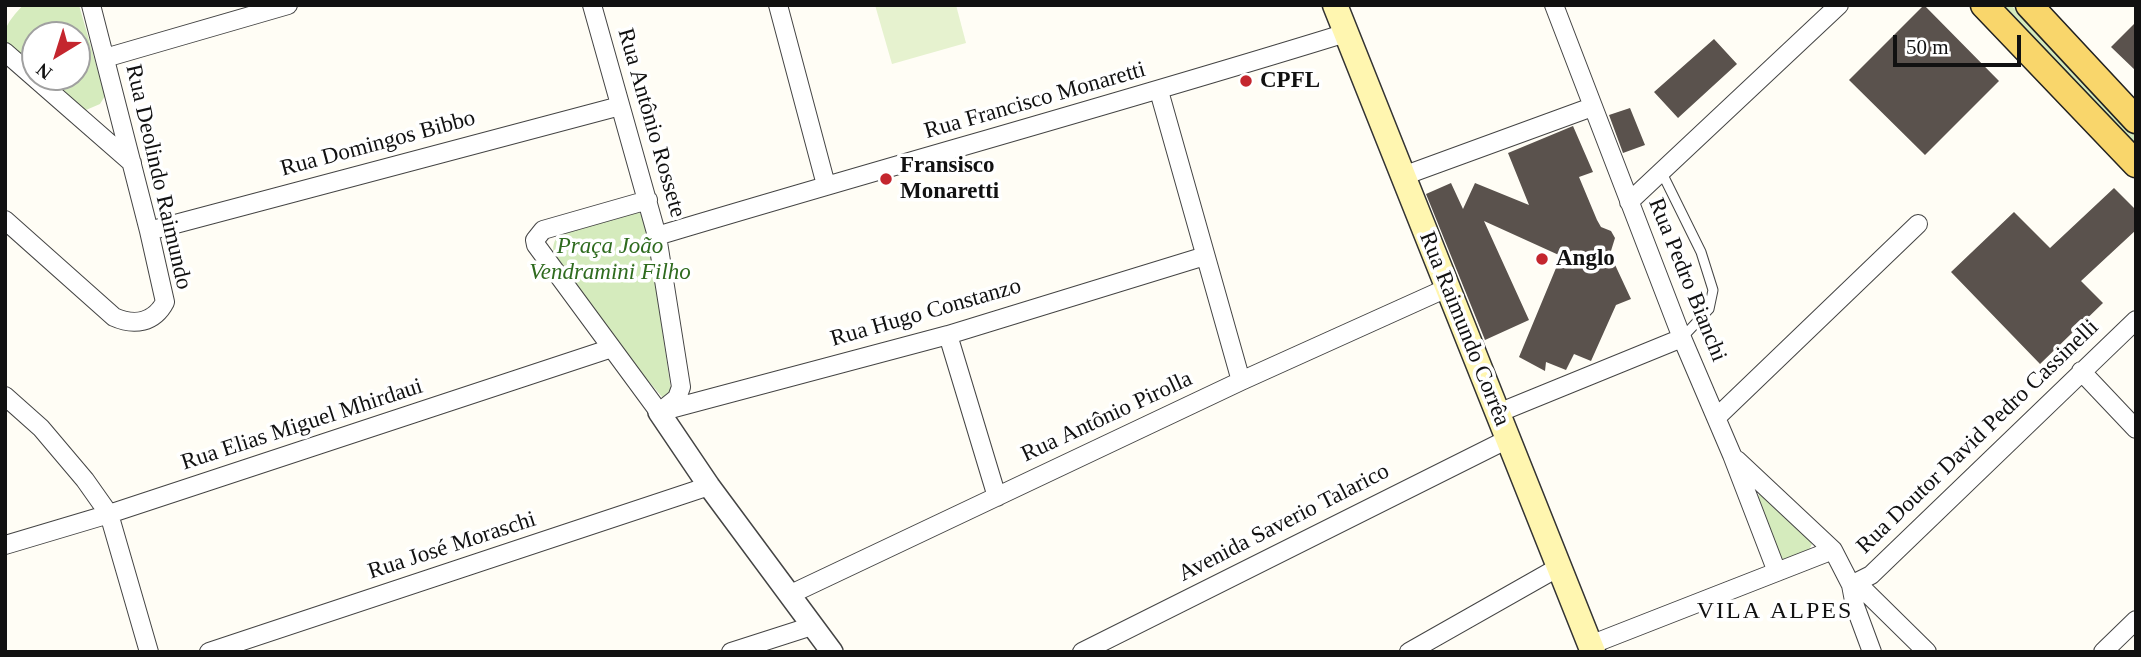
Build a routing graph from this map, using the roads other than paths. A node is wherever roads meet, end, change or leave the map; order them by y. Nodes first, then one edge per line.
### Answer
1 (91, 5) edge
2 (288, 5) edge
3 (592, 5) edge
4 (778, 5) edge
5 (1335, 5) edge
6 (1554, 5) edge
7 (1839, 5) edge
8 (1984, 5) edge
9 (2029, 5) edge
10 (1346, 33) junction
11 (5, 52) edge
12 (105, 58) junction
13 (1158, 91) junction
14 (620, 106) junction
15 (1592, 107) junction
16 (2136, 120) edge
17 (132, 163) junction
18 (2136, 164) edge
19 (1661, 171) junction
20 (1404, 176) junction
21 (826, 185) junction
22 (648, 200) junction
23 (1629, 202) junction
24 (5, 220) edge
25 (1918, 224) dead end
26 (149, 231) junction
27 (657, 236) junction
28 (1205, 256) junction
29 (1447, 288) junction
30 (2136, 320) edge
31 (948, 335) junction
32 (1682, 338) junction
33 (612, 348) junction
34 (2081, 371) junction
35 (1241, 382) junction
36 (5, 396) edge
37 (659, 412) junction
38 (1498, 413) junction
39 (1717, 417) junction
40 (2136, 429) edge
41 (1508, 439) junction
42 (1732, 455) junction
43 (709, 486) junction
44 (997, 497) junction
45 (110, 514) junction
46 (5, 545) edge
47 (1833, 550) junction
48 (1559, 567) junction
49 (1777, 572) junction
50 (1851, 584) junction
51 (791, 594) junction
52 (2136, 620) edge
53 (813, 626) junction
54 (1587, 650) edge
55 (149, 652) edge
56 (209, 652) edge
57 (731, 652) edge
58 (832, 652) edge
59 (1082, 652) edge
60 (1409, 652) edge
61 (1872, 652) edge
62 (1927, 652) edge
63 (2103, 652) edge

1 - 12 street, Rua Deolindo Raimundo
2 - 12 street
3 - 14 street, Rua Antônio Rossete
4 - 21 street
5 - 10 main road, Rua Raimundo Corrêa
6 - 15 street, Rua Pedro Bianchi
7 - 19 street
8 - 18 main road
9 - 16 main road
10 - 13 street, Rua Francisco Monaretti
10 - 20 main road, Rua Raimundo Corrêa
11 - 17 street
12 - 17 street, Rua Deolindo Raimundo
13 - 21 street, Rua Francisco Monaretti
13 - 28 street
14 - 22 street, Rua Antônio Rossete
14 - 26 street, Rua Domingos Bibbo
15 - 20 street
15 - 23 street, Rua Pedro Bianchi
17 - 26 street, Rua Deolindo Raimundo
19 - 23 street
19 - 32 lane
20 - 29 main road, Rua Raimundo Corrêa
21 - 27 street, Rua Francisco Monaretti
22 - 27 street, Rua Antônio Rossete
22 - 33 street
23 - 32 street, Rua Pedro Bianchi
24 - 26 street, Rua Deolindo Raimundo
25 - 39 street
27 - 37 street, Rua Antônio Rossete
28 - 31 street, Rua Hugo Constanzo
28 - 35 street
29 - 35 street, Rua Antônio Pirolla
29 - 38 main road, Rua Raimundo Corrêa
30 - 34 street, Rua Doutor David Pedro Cassinelli
31 - 37 street, Rua Hugo Constanzo
31 - 44 street
32 - 38 street
32 - 39 street, Rua Pedro Bianchi
33 - 37 street
33 - 45 street, Rua Elias Miguel Mhirdaui
34 - 40 street
34 - 50 street, Rua Doutor David Pedro Cassinelli
35 - 44 street, Rua Antônio Pirolla
36 - 45 street
37 - 43 street
38 - 41 main road, Rua Raimundo Corrêa
39 - 42 street, Rua Pedro Bianchi
41 - 48 main road, Rua Raimundo Corrêa
41 - 59 street, Avenida Saverio Talarico
42 - 47 street
42 - 49 street, Rua Pedro Bianchi
43 - 51 street
43 - 56 street, Rua José Moraschi
44 - 51 street, Rua Antônio Pirolla
45 - 46 street, Rua Elias Miguel Mhirdaui
45 - 55 street
47 - 49 street, Rua Doutor David Pedro Cassinelli
47 - 50 street
48 - 54 main road, Rua Raimundo Corrêa
48 - 60 street
49 - 54 street, Rua Doutor David Pedro Cassinelli
50 - 61 street
50 - 62 street
51 - 53 street
52 - 63 street
53 - 57 street
53 - 58 street

